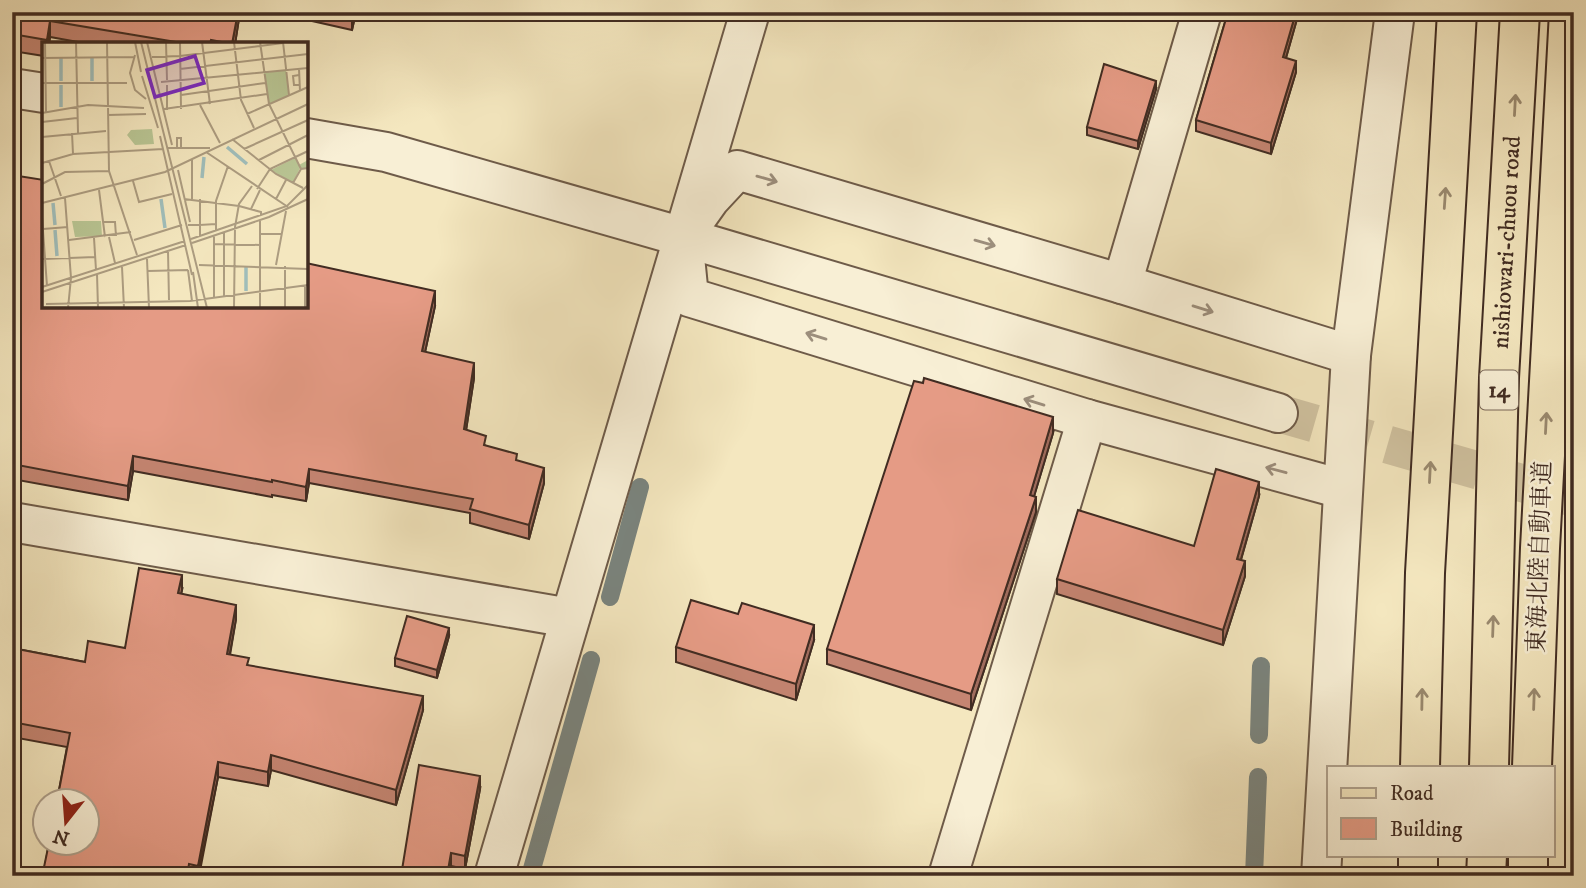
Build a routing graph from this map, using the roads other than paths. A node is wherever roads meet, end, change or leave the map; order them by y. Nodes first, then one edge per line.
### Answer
1 (750, 12) edge
2 (1202, 12) edge
3 (1395, 12) edge
4 (1457, 12) edge
5 (1520, 12) edge
6 (1569, 12) edge
7 (12, 88) edge
8 (42, 93) edge
9 (308, 138) edge
10 (683, 237) junction
11 (1122, 284) junction
12 (1351, 355) junction
13 (1278, 413) tunnel mouth
14 (1087, 419) junction
15 (1342, 489) junction
16 (12, 522) edge
17 (570, 618) junction
18 (1420, 766) edge
19 (1489, 766) edge
20 (1532, 766) edge
21 (1418, 856) edge
22 (1487, 856) edge
23 (1528, 856) edge
24 (494, 876) edge
25 (948, 876) edge
26 (1321, 876) edge
27 (1418, 876) edge
28 (1486, 876) edge
29 (1528, 876) edge

1 - 10 street
2 - 11 street
3 - 12 street
18 -> 4 main road
19 -> 5 main road, nishiowari-chuou road / 14
20 -> 6 main road, 東海北陸自動車道, bridge
7 - 8 street
9 - 10 street
10 -> 11 street
10 - 13 street
14 -> 10 street
10 - 17 street
11 -> 12 street
12 - 15 street
15 -> 14 street
14 - 25 street
15 - 26 street
16 - 17 street
17 - 24 street
21 - 27 main road
22 - 28 main road
23 - 29 main road

